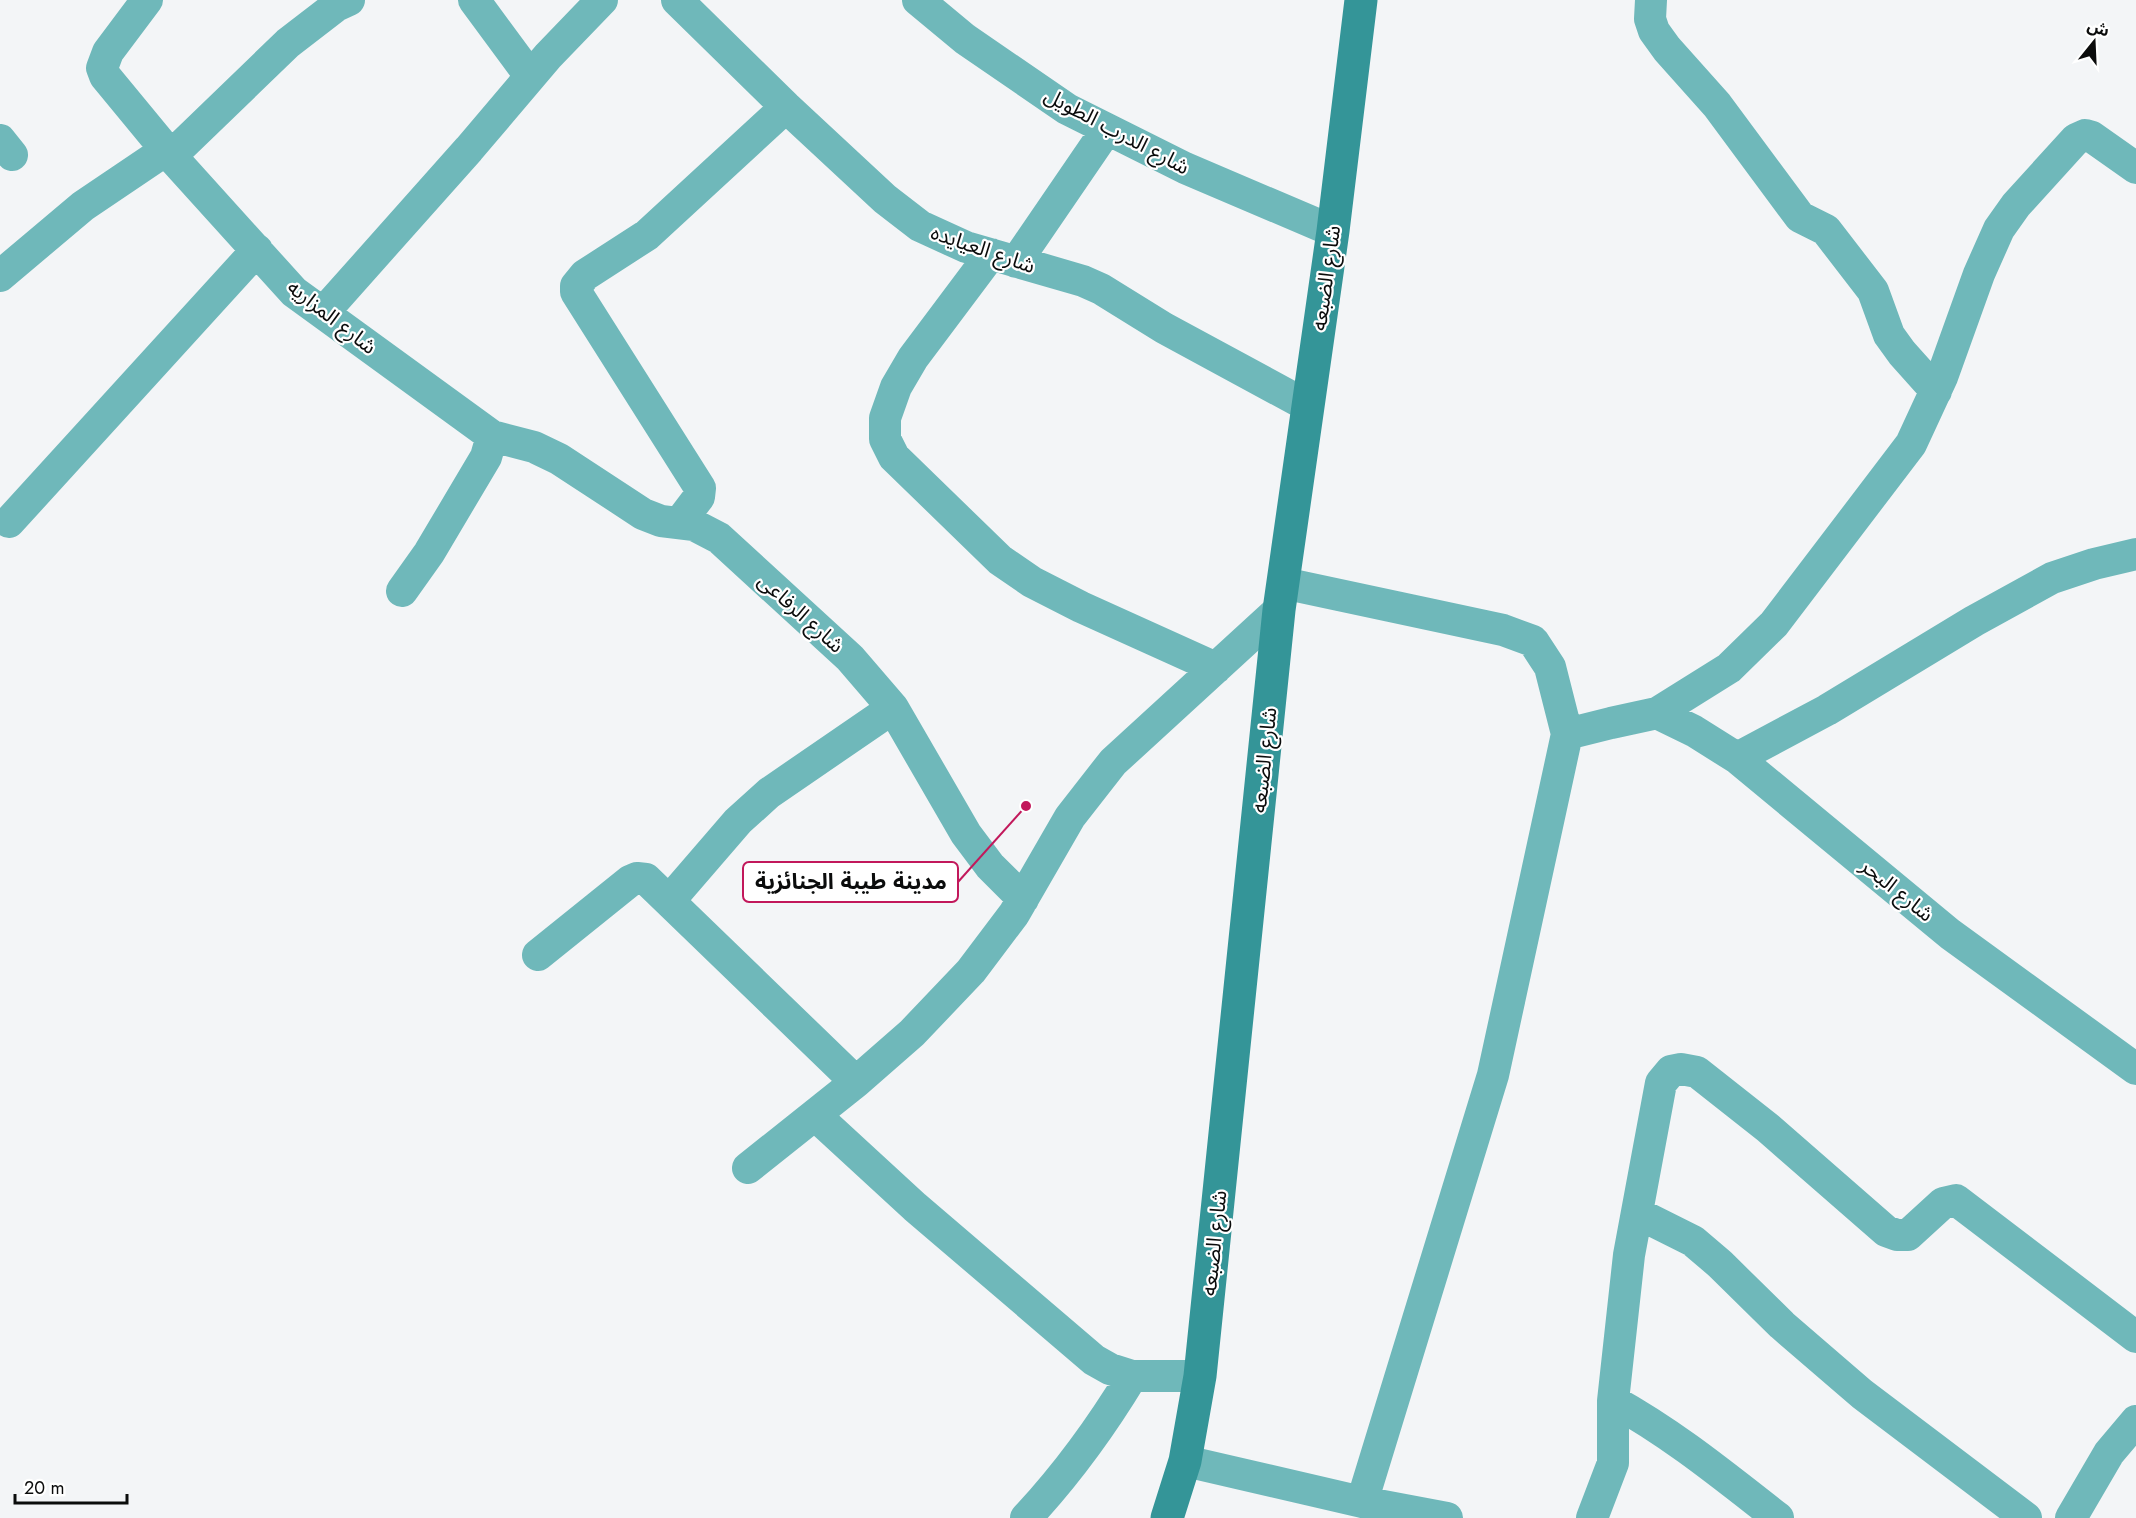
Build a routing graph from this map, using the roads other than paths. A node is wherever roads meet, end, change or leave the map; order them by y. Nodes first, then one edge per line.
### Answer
1 (147, 0) edge
2 (349, 0) edge
3 (474, 0) edge
4 (602, 0) edge
5 (677, 0) edge
6 (918, 0) edge
7 (1361, 0) edge
8 (1651, 0) edge
9 (530, 76) junction
10 (786, 107) junction
11 (1107, 129) junction
12 (169, 153) junction
13 (2136, 168) edge
14 (1333, 231) junction
15 (257, 250) junction
16 (1004, 258) junction
17 (0, 276) edge
18 (323, 313) junction
19 (1935, 391) junction
20 (1308, 406) junction
21 (492, 436) junction
22 (9, 522) dead end
23 (680, 522) junction
24 (2136, 554) edge
25 (402, 591) dead end
26 (1281, 597) junction
27 (1216, 668) junction
28 (893, 708) junction
29 (1657, 713) junction
30 (1567, 734) junction
31 (1737, 758) junction
32 (1023, 899) junction
33 (669, 901) junction
34 (538, 955) dead end
35 (2136, 1069) edge
36 (856, 1082) junction
37 (815, 1115) junction
38 (748, 1168) dead end
39 (1637, 1213) junction
40 (2136, 1337) edge
41 (1132, 1376) junction
42 (1200, 1376) junction
43 (1613, 1401) junction
44 (2136, 1421) edge
45 (1185, 1461) junction
46 (1362, 1502) junction
47 (1026, 1518) edge
48 (1167, 1518) edge
49 (1447, 1518) edge
50 (1592, 1518) edge
51 (1778, 1518) edge
52 (2026, 1518) edge
53 (2071, 1518) edge

1 - 12 street, شارع المزاريه
2 - 12 street
3 - 9 street
4 - 9 street
5 - 10 street, شارع العيايده
6 - 11 street, شارع الدرب الطويل
7 - 14 street, شارع الضبعه
8 - 19 street
9 - 18 street
10 - 16 street, شارع العيايده
10 - 23 street
11 - 14 street, شارع الدرب الطويل
11 - 16 street
12 - 15 street, شارع المزاريه
12 - 17 street
13 - 19 street
14 - 20 street, شارع الضبعه
15 - 18 street, شارع المزاريه
15 - 22 street
16 - 20 street, شارع العيايده
16 - 27 street
18 - 21 street, شارع المزاريه
19 - 29 street
20 - 26 street, شارع الضبعه
21 - 23 street, شارع الرفاعى
21 - 25 street
23 - 28 street, شارع الرفاعى
24 - 31 street
26 - 27 street
26 - 30 street
26 - 42 street, شارع الضبعه
27 - 32 street
28 - 32 street, شارع الرفاعى
28 - 33 street
29 - 30 street
29 - 31 street, شارع البحر
30 - 46 street
31 - 35 street, شارع البحر
32 - 36 street
33 - 34 street
33 - 36 street
36 - 37 street
37 - 38 street
37 - 41 street
39 - 40 street
39 - 43 street
39 - 52 street
41 - 42 street
41 - 47 street
42 - 45 street, شارع الضبعه
43 - 50 street
43 - 51 street
44 - 53 street
45 - 46 street
45 - 48 street, شارع الضبعه
46 - 49 street

